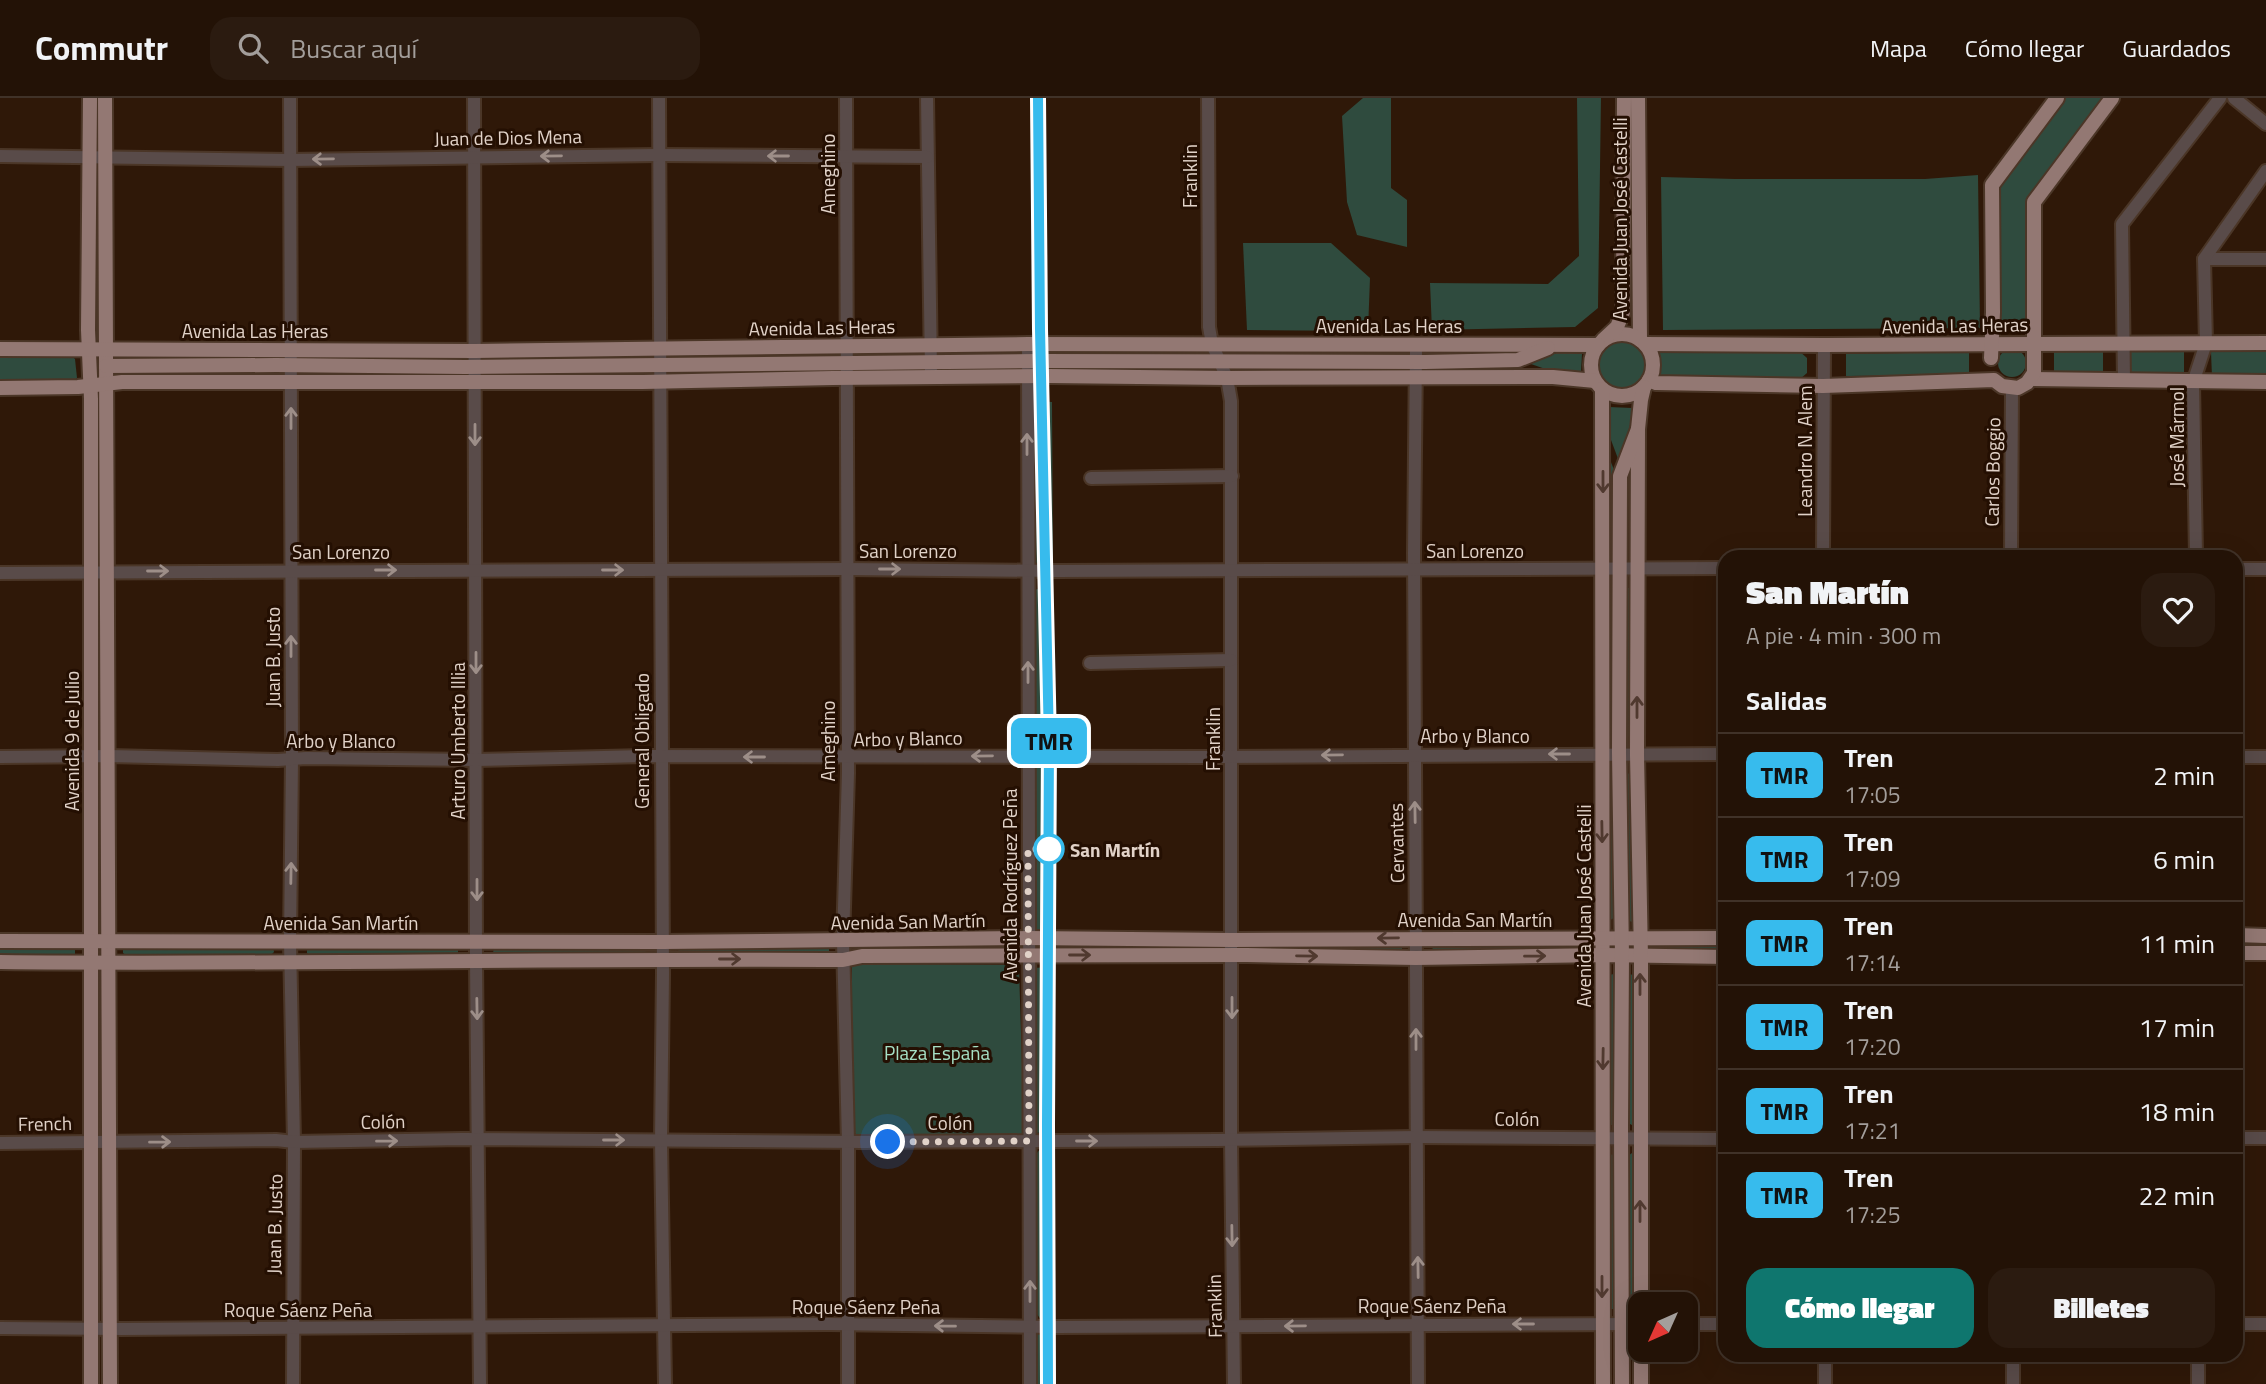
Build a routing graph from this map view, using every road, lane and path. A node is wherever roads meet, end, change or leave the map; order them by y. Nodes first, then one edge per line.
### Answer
1 (90, 98) edge
2 (105, 98) edge
3 (290, 98) edge
4 (474, 98) edge
5 (659, 98) edge
6 (846, 98) edge
7 (927, 98) edge
8 (1208, 98) edge
9 (1624, 98) edge
10 (1638, 98) edge
11 (2057, 98) edge
12 (2112, 98) edge
13 (2220, 98) edge
14 (2234, 98) edge
15 (2266, 124) edge
16 (659, 155) junction
17 (0, 156) edge
18 (98, 156) junction
19 (846, 156) junction
20 (475, 157) junction
21 (927, 157) junction
22 (289, 160) junction
23 (2266, 171) edge
24 (2204, 259) junction
25 (2266, 259) edge
26 (1600, 342) junction
27 (1642, 342) junction
28 (2124, 343) junction
29 (2206, 343) junction
30 (2266, 343) edge
31 (1028, 344) junction
32 (1212, 344) junction
33 (1416, 344) junction
34 (1556, 345) junction
35 (1824, 345) junction
36 (846, 346) junction
37 (930, 346) junction
38 (291, 348) junction
39 (2001, 348) junction
40 (0, 349) edge
41 (89, 349) junction
42 (106, 349) junction
43 (660, 349) junction
44 (475, 351) junction
45 (2034, 351) junction
46 (1518, 360) junction
47 (1416, 362) junction
48 (1220, 363) junction
49 (291, 365) junction
50 (660, 365) junction
51 (107, 366) junction
52 (474, 367) junction
53 (1027, 369) junction
54 (931, 370) junction
55 (847, 371) junction
56 (1553, 377) junction
57 (1227, 378) junction
58 (1416, 378) junction
59 (1994, 380) junction
60 (2124, 381) junction
61 (106, 382) junction
62 (292, 382) junction
63 (475, 382) junction
64 (660, 382) junction
65 (2266, 382) edge
66 (1647, 383) junction
67 (2193, 383) junction
68 (91, 384) junction
69 (2022, 384) junction
70 (1598, 385) junction
71 (1823, 386) junction
72 (0, 388) edge
73 (1603, 427) junction
74 (1638, 429) junction
75 (1232, 476) junction
76 (1620, 476) junction
77 (1091, 478) dead end
78 (1823, 550) edge
79 (2011, 550) edge
80 (2196, 550) edge
81 (1602, 568) junction
82 (1620, 568) junction
83 (1637, 568) junction
84 (1718, 568) edge
85 (846, 569) junction
86 (1231, 569) junction
87 (1414, 569) junction
88 (2243, 569) edge
89 (2266, 569) edge
90 (476, 570) junction
91 (661, 570) junction
92 (90, 571) junction
93 (106, 571) junction
94 (291, 571) junction
95 (1028, 571) junction
96 (0, 573) edge
97 (1231, 660) junction
98 (1090, 663) dead end
99 (1619, 753) junction
100 (1414, 754) junction
101 (1601, 754) junction
102 (1718, 754) edge
103 (1028, 755) junction
104 (1637, 755) junction
105 (90, 756) junction
106 (109, 756) junction
107 (661, 756) junction
108 (1231, 756) junction
109 (0, 757) edge
110 (2243, 757) edge
111 (2266, 757) edge
112 (292, 758) junction
113 (848, 758) junction
114 (476, 760) junction
115 (2243, 935) edge
116 (2266, 936) edge
117 (1640, 937) junction
118 (1028, 938) junction
119 (1416, 938) junction
120 (1604, 938) junction
121 (1622, 938) junction
122 (1718, 938) edge
123 (967, 939) junction
124 (0, 941) edge
125 (108, 941) junction
126 (477, 941) junction
127 (843, 941) junction
128 (91, 942) junction
129 (289, 942) junction
130 (662, 942) junction
131 (1232, 947) junction
132 (2243, 953) edge
133 (2266, 953) edge
134 (1604, 955) junction
135 (967, 956) junction
136 (1028, 956) junction
137 (1622, 956) junction
138 (1641, 957) junction
139 (1718, 957) edge
140 (662, 958) junction
141 (1416, 958) junction
142 (476, 960) junction
143 (843, 960) junction
144 (0, 962) edge
145 (91, 962) junction
146 (108, 962) junction
147 (290, 962) junction
148 (1416, 1137) junction
149 (1602, 1138) junction
150 (2243, 1138) edge
151 (2266, 1138) edge
152 (478, 1139) junction
153 (1621, 1139) junction
154 (1640, 1139) junction
155 (1718, 1139) edge
156 (1231, 1140) junction
157 (661, 1141) junction
158 (1029, 1141) junction
159 (91, 1142) junction
160 (109, 1142) junction
161 (294, 1142) junction
162 (848, 1142) junction
163 (0, 1143) edge
164 (1640, 1292) edge
165 (848, 1324) junction
166 (1419, 1324) junction
167 (1602, 1324) junction
168 (1698, 1324) edge
169 (1718, 1324) edge
170 (2243, 1324) edge
171 (2266, 1324) edge
172 (665, 1325) junction
173 (1622, 1325) junction
174 (1628, 1325) edge
175 (1030, 1326) junction
176 (481, 1327) junction
177 (1234, 1327) junction
178 (0, 1328) edge
179 (292, 1328) junction
180 (91, 1329) junction
181 (110, 1329) junction
182 (1641, 1362) edge
183 (1825, 1362) edge
184 (2013, 1362) edge
185 (2198, 1362) edge
186 (91, 1384) edge
187 (110, 1384) edge
188 (293, 1384) edge
189 (480, 1384) edge
190 (665, 1384) edge
191 (848, 1384) edge
192 (1030, 1384) edge
193 (1234, 1384) edge
194 (1418, 1384) edge
195 (1603, 1384) edge
196 (1622, 1384) edge
197 (1641, 1384) edge
198 (1825, 1384) edge
199 (2013, 1384) edge
200 (2199, 1384) edge

1 - 18 main road, Avenida 9 de Julio
2 - 18 main road, Avenida 9 de Julio
3 - 22 street, Juan B. Justo
4 - 20 street, Arturo Umberto Illia
5 - 16 street, General Obligado
6 - 19 street, Ameghino
7 - 21 street
8 - 32 street, Franklin
9 - 26 main road, Avenida Juan José Castelli
10 - 27 main road, Avenida Juan José Castelli
11 - 39 main road
12 - 45 main road
13 - 28 street
14 - 15 street
19 -> 16 street, Juan de Dios Mena
16 -> 20 street, Juan de Dios Mena
16 - 43 street, General Obligado
17 - 18 street, Juan de Dios Mena
18 - 22 street, Juan de Dios Mena
18 - 41 main road, Avenida 9 de Julio
18 - 42 main road, Avenida 9 de Julio
19 - 21 street, Juan de Dios Mena
19 - 36 street, Ameghino
20 -> 22 street, Juan de Dios Mena
20 - 44 street, Arturo Umberto Illia
21 - 37 street
22 - 38 street, Juan B. Justo
23 - 24 street
24 - 25 street
24 - 29 street, José Mármol
26 - 27 main road
26 - 34 main road, Avenida Las Heras
26 - 70 main road
27 - 35 main road, Avenida Las Heras
27 - 66 main road
28 - 29 main road, Avenida Las Heras
28 - 45 main road, Avenida Las Heras
28 - 60 street
29 - 30 main road, Avenida Las Heras
29 - 67 street, José Mármol
31 - 32 main road, Avenida Las Heras
31 - 37 main road, Avenida Las Heras
31 - 53 street, Avenida Rodríguez Peña
32 - 33 main road, Avenida Las Heras
32 - 48 street, Franklin
33 - 34 main road, Avenida Las Heras
33 - 47 street, Cervantes
34 - 46 main road, Avenida Las Heras
35 - 39 main road, Avenida Las Heras
35 - 71 street, Leandro N. Alem
36 - 37 main road, Avenida Las Heras
36 - 43 main road, Avenida Las Heras
36 - 55 street, Ameghino
37 - 54 street
38 - 42 main road, Avenida Las Heras
38 - 44 main road, Avenida Las Heras
38 - 49 street, Juan B. Justo
39 - 45 main road
39 - 59 main road
40 - 41 main road, Avenida Las Heras
41 - 42 main road, Avenida Las Heras
41 - 68 main road, Avenida 9 de Julio
42 - 51 main road, Avenida 9 de Julio
43 - 44 main road, Avenida Las Heras
43 - 50 street, General Obligado
44 - 52 street, Arturo Umberto Illia
45 - 69 main road
46 - 47 main road, Avenida Las Heras
46 - 56 main road, Avenida Las Heras
47 - 48 main road, Avenida Las Heras
47 - 58 street, Cervantes
48 - 53 main road, Avenida Las Heras
48 - 57 street, Franklin
49 - 51 main road, Avenida Las Heras
49 - 52 main road, Avenida Las Heras
49 - 62 street, Juan B. Justo
50 - 52 main road, Avenida Las Heras
50 - 55 main road, Avenida Las Heras
50 - 64 street, General Obligado
51 - 61 main road, Avenida 9 de Julio
52 - 63 street, Arturo Umberto Illia
53 - 54 main road, Avenida Las Heras
53 - 57 main road, Avenida Las Heras
95 -> 53 street, Avenida Rodríguez Peña
54 - 55 main road, Avenida Las Heras
55 - 64 main road, Avenida Las Heras
55 - 85 street, Ameghino
56 - 58 main road, Avenida Las Heras
56 - 70 main road, Avenida Las Heras
57 - 58 main road, Avenida Las Heras
57 - 75 street, Franklin
58 - 87 street, Cervantes
59 - 69 main road
59 - 71 main road
60 - 67 main road
60 - 69 main road
61 - 62 main road, Avenida Las Heras
61 - 68 main road, Avenida Las Heras
61 - 93 main road, Avenida 9 de Julio
62 - 63 main road, Avenida Las Heras
94 -> 62 street, Juan B. Justo
63 - 64 main road, Avenida Las Heras
63 -> 90 street, Arturo Umberto Illia
64 - 91 street, General Obligado
65 - 67 main road
66 - 70 main road
66 - 71 main road
66 - 74 main road, Avenida Juan José Castelli
67 - 80 street, José Mármol
68 - 72 main road, Avenida Las Heras
68 - 92 main road, Avenida 9 de Julio
69 - 79 street, Carlos Boggio
70 - 73 main road, Avenida Juan José Castelli
71 - 78 street, Leandro N. Alem
73 - 76 main road, Avenida Juan José Castelli
73 -> 81 main road, Avenida Juan José Castelli
74 - 76 main road, Avenida Juan José Castelli
74 - 83 main road, Avenida Juan José Castelli
75 - 77 street
75 - 86 street, Franklin
76 - 82 main road, Avenida Juan José Castelli
81 - 82 street, San Lorenzo
81 - 87 street, San Lorenzo
81 - 101 main road, Avenida Juan José Castelli
82 - 83 street, San Lorenzo
82 - 99 main road, Avenida Juan José Castelli
83 - 84 street, San Lorenzo
104 -> 83 main road, Avenida Juan José Castelli
85 - 91 street, San Lorenzo
85 -> 95 street, San Lorenzo
85 - 113 street, Ameghino
86 - 87 street, San Lorenzo
86 - 95 street, San Lorenzo
86 - 97 street, Franklin
87 - 100 street, Cervantes
88 - 89 street
90 -> 91 street, San Lorenzo
94 -> 90 street, San Lorenzo
90 -> 114 street, Arturo Umberto Illia
91 - 107 street, General Obligado
92 - 93 street, San Lorenzo
92 - 96 street, San Lorenzo
92 - 105 main road, Avenida 9 de Julio
93 -> 94 street, San Lorenzo
93 - 106 main road, Avenida 9 de Julio
112 -> 94 street, Juan B. Justo
103 -> 95 street, Avenida Rodríguez Peña
97 - 98 street
97 - 108 street, Franklin
99 - 101 street, Arbo y Blanco
99 - 104 street, Arbo y Blanco
99 - 121 main road, Avenida Juan José Castelli
101 -> 100 street, Arbo y Blanco
100 -> 108 street, Arbo y Blanco
119 -> 100 street, Cervantes
101 -> 120 main road, Avenida Juan José Castelli
102 - 104 street, Arbo y Blanco
103 - 108 street, Arbo y Blanco
103 -> 113 street, Arbo y Blanco
103 - 118 street, Avenida Rodríguez Peña
104 - 117 main road, Avenida Juan José Castelli
105 - 106 street, Arbo y Blanco
105 - 109 street, Arbo y Blanco
105 - 128 main road, Avenida 9 de Julio
106 - 112 street, Arbo y Blanco
106 - 125 main road, Avenida 9 de Julio
113 -> 107 street, Arbo y Blanco
107 - 114 street, Arbo y Blanco
107 - 130 street, General Obligado
108 - 131 street, Franklin
110 - 111 street
112 - 114 street, Arbo y Blanco
129 -> 112 street, Juan B. Justo
113 - 127 street, Ameghino
114 -> 126 street, Arturo Umberto Illia
115 - 116 main road
117 - 121 main road, Avenida San Martín
117 - 122 main road, Avenida San Martín
117 - 138 main road, Avenida Juan José Castelli
118 - 123 main road, Avenida San Martín
118 - 131 main road, Avenida San Martín
118 - 136 street, Avenida Rodríguez Peña
119 - 120 main road, Avenida San Martín
119 -> 131 main road, Avenida San Martín
119 - 141 street, Cervantes
120 - 121 main road, Avenida San Martín
120 - 134 main road, Avenida Juan José Castelli
121 - 137 main road, Avenida Juan José Castelli
123 - 127 main road, Avenida San Martín
123 - 135 main road
124 - 128 main road, Avenida San Martín
125 - 128 main road, Avenida San Martín
125 - 129 main road, Avenida San Martín
125 - 146 main road, Avenida 9 de Julio
126 - 129 main road, Avenida San Martín
126 - 130 main road, Avenida San Martín
126 - 142 street, Arturo Umberto Illia
127 - 130 main road, Avenida San Martín
127 - 143 street, Ameghino
128 - 145 main road, Avenida 9 de Julio
129 - 147 street, Juan B. Justo
130 - 140 street, General Obligado
136 -> 131 main road, Avenida San Martín
131 -> 141 main road, Avenida San Martín
131 -> 156 street, Franklin
132 - 133 main road
134 - 137 main road, Avenida San Martín
141 -> 134 main road, Avenida San Martín
134 -> 149 main road, Avenida Juan José Castelli
135 - 136 main road, Avenida San Martín
135 - 143 main road, Avenida San Martín
136 - 158 street, Avenida Rodríguez Peña
137 - 138 main road, Avenida San Martín
137 - 153 main road, Avenida Juan José Castelli
138 - 139 main road, Avenida San Martín
154 -> 138 main road, Avenida Juan José Castelli
140 - 142 main road, Avenida San Martín
140 -> 143 main road, Avenida San Martín
140 - 157 street, General Obligado
148 -> 141 street, Cervantes
142 - 147 main road, Avenida San Martín
142 -> 152 street, Arturo Umberto Illia
143 - 162 street, Ameghino
144 - 145 main road, Avenida San Martín
145 - 146 main road, Avenida San Martín
145 - 159 main road, Avenida 9 de Julio
146 - 147 main road, Avenida San Martín
146 - 160 main road, Avenida 9 de Julio
147 - 161 street, Juan B. Justo
148 - 149 street, Colón
148 - 156 street, Colón
166 -> 148 street, Cervantes
149 - 153 street, Colón
149 -> 167 main road, Avenida Juan José Castelli
150 - 151 street
152 -> 157 street, Colón
161 -> 152 street, Colón
152 - 176 street, Arturo Umberto Illia
153 - 154 street, Colón
153 - 173 main road, Avenida Juan José Castelli
154 - 155 street, Colón
164 -> 154 main road, Avenida Juan José Castelli
158 -> 156 street, Colón
156 -> 177 street, Franklin
157 - 162 street, Colón
157 - 172 street, General Obligado
158 - 162 street, Colón
175 -> 158 street, Avenida Rodríguez Peña
159 - 160 street, Colón
159 - 163 street, French
159 - 180 main road, Avenida 9 de Julio
160 -> 161 street, Colón
160 - 181 main road, Avenida 9 de Julio
161 - 179 street, Juan B. Justo
162 - 165 street, Ameghino
165 - 172 street, Roque Sáenz Peña
175 -> 165 street, Roque Sáenz Peña
165 - 191 street, Ameghino
167 -> 166 street, Roque Sáenz Peña
166 -> 177 street, Roque Sáenz Peña
166 - 194 street, Cervantes
167 - 173 street, Roque Sáenz Peña
167 - 195 main road, Avenida Juan José Castelli
168 - 169 street
170 - 171 street
172 - 176 street, Roque Sáenz Peña
172 - 190 street, General Obligado
173 - 174 street, Roque Sáenz Peña
173 - 196 main road, Avenida Juan José Castelli
175 - 177 street, Roque Sáenz Peña
175 - 192 street, Avenida Rodríguez Peña
176 - 179 street, Roque Sáenz Peña
176 - 189 street, Arturo Umberto Illia
177 - 193 street, Franklin
178 - 180 street, Roque Sáenz Peña
179 - 181 street, Roque Sáenz Peña
179 - 188 street, Juan B. Justo
180 - 181 street, Roque Sáenz Peña
180 - 186 main road, Avenida 9 de Julio
181 - 187 main road, Avenida 9 de Julio
182 - 197 main road
183 - 198 street
184 - 199 street
185 - 200 street

